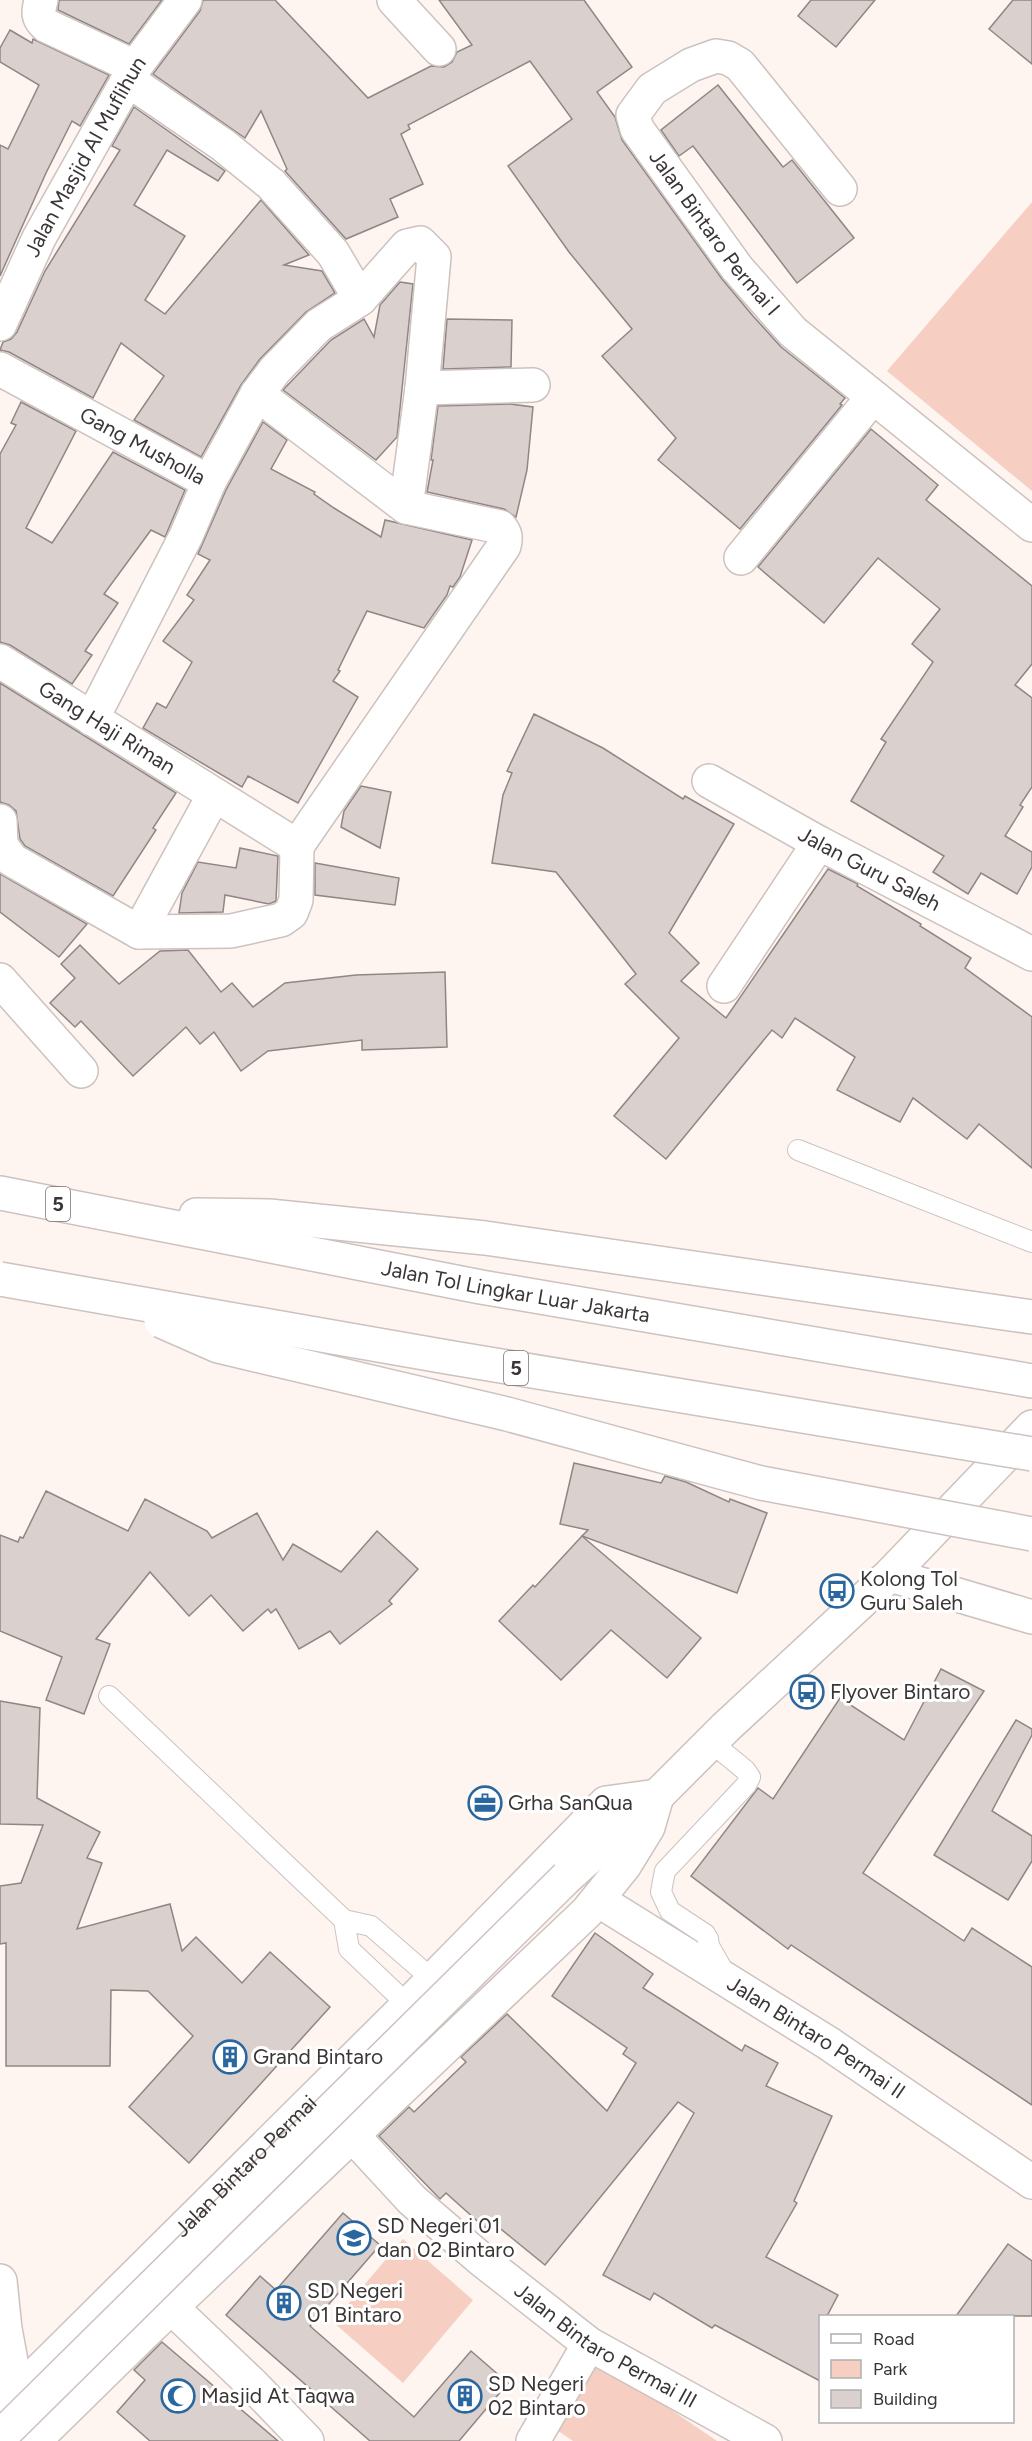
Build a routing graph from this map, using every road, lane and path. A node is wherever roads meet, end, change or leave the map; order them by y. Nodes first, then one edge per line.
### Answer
1 (41, 0) edge
2 (185, 0) edge
3 (394, 0) edge
4 (440, 49) dead end
5 (132, 74) junction
6 (840, 189) dead end
7 (360, 299) junction
8 (0, 324) edge
9 (0, 369) edge
10 (533, 385) dead end
11 (422, 388) junction
12 (257, 394) junction
13 (873, 397) junction
14 (209, 482) junction
15 (406, 507) junction
16 (1032, 525) edge
17 (741, 558) dead end
18 (0, 661) edge
19 (92, 719) junction
20 (709, 781) dead end
21 (214, 795) junction
22 (0, 821) edge
23 (819, 843) junction
24 (297, 846) junction
25 (139, 932) junction
26 (1032, 954) edge
27 (0, 980) edge
28 (724, 986) dead end
29 (81, 1071) dead end
30 (798, 1150) dead end
31 (0, 1193) edge
32 (116, 1215) junction
33 (1032, 1242) edge
34 (0, 1279) edge
35 (118, 1301) junction
36 (1032, 1317) edge
37 (1032, 1381) edge
38 (1032, 1427) edge
39 (1032, 1454) edge
40 (1032, 1534) edge
41 (890, 1575) junction
42 (1032, 1617) edge
43 (109, 1696) dead end
44 (711, 1742) junction
45 (657, 1796) junction
46 (598, 1899) junction
47 (344, 1920) junction
48 (432, 1979) junction
49 (730, 1981) junction
50 (408, 2005) junction
51 (352, 2136) junction
52 (1032, 2182) edge
53 (0, 2282) edge
54 (181, 2317) junction
55 (76, 2334) junction
56 (589, 2344) junction
57 (109, 2368) junction
58 (9, 2401) edge
59 (0, 2437) edge
60 (34, 2441) edge
61 (307, 2441) edge
62 (533, 2441) edge
63 (765, 2441) edge

1 - 5 main road
2 - 5 main road, Jalan Masjid Al Muflihun
3 - 4 main road
5 - 7 main road
5 - 8 main road, Jalan Masjid Al Muflihun
6 - 13 main road, Jalan Bintaro Permai I
7 - 11 main road, Gang Musholla
7 - 12 main road, Gang Musholla
9 - 14 main road, Gang Musholla
10 - 11 main road
11 - 15 main road
12 - 14 main road, Gang Musholla
12 - 15 main road
13 - 16 main road, Jalan Bintaro Permai I
13 - 17 main road
14 - 19 main road
15 - 24 main road
18 - 19 main road, Gang Haji Riman
19 - 21 main road, Gang Haji Riman
20 - 23 main road, Jalan Guru Saleh
21 - 24 main road, Gang Haji Riman
21 - 25 main road
22 - 25 main road
23 - 26 main road, Jalan Guru Saleh
23 - 28 main road
24 - 25 main road
27 - 29 main road
30 - 33 lane
31 - 32 main road, Jalan Tol Lingkar Luar Jakarta / 5
32 - 36 main road
32 - 37 main road, Jalan Tol Lingkar Luar Jakarta / 5
34 - 35 main road, 5, bridge
35 - 39 main road, 5, bridge
35 - 40 main road, bridge
38 - 41 main road
41 - 42 main road
41 - 44 main road
43 - 47 lane
44 - 45 main road
44 - 49 lane
45 - 46 main road
45 - 48 main road, Jalan Bintaro Permai
45 - 59 main road, bridge
46 - 49 main road, Jalan Bintaro Permai II
46 - 51 main road
47 - 48 lane
47 - 50 lane
48 - 50 main road, Jalan Bintaro Permai
49 - 52 main road, Jalan Bintaro Permai II
50 - 55 main road, Jalan Bintaro Permai
51 - 54 main road
51 - 56 main road, Jalan Bintaro Permai III
53 - 58 main road
54 - 57 main road
54 - 61 main road
55 - 57 main road
55 - 58 main road, Jalan Bintaro Permai
56 - 62 main road
56 - 63 main road, Jalan Bintaro Permai III
57 - 60 main road

